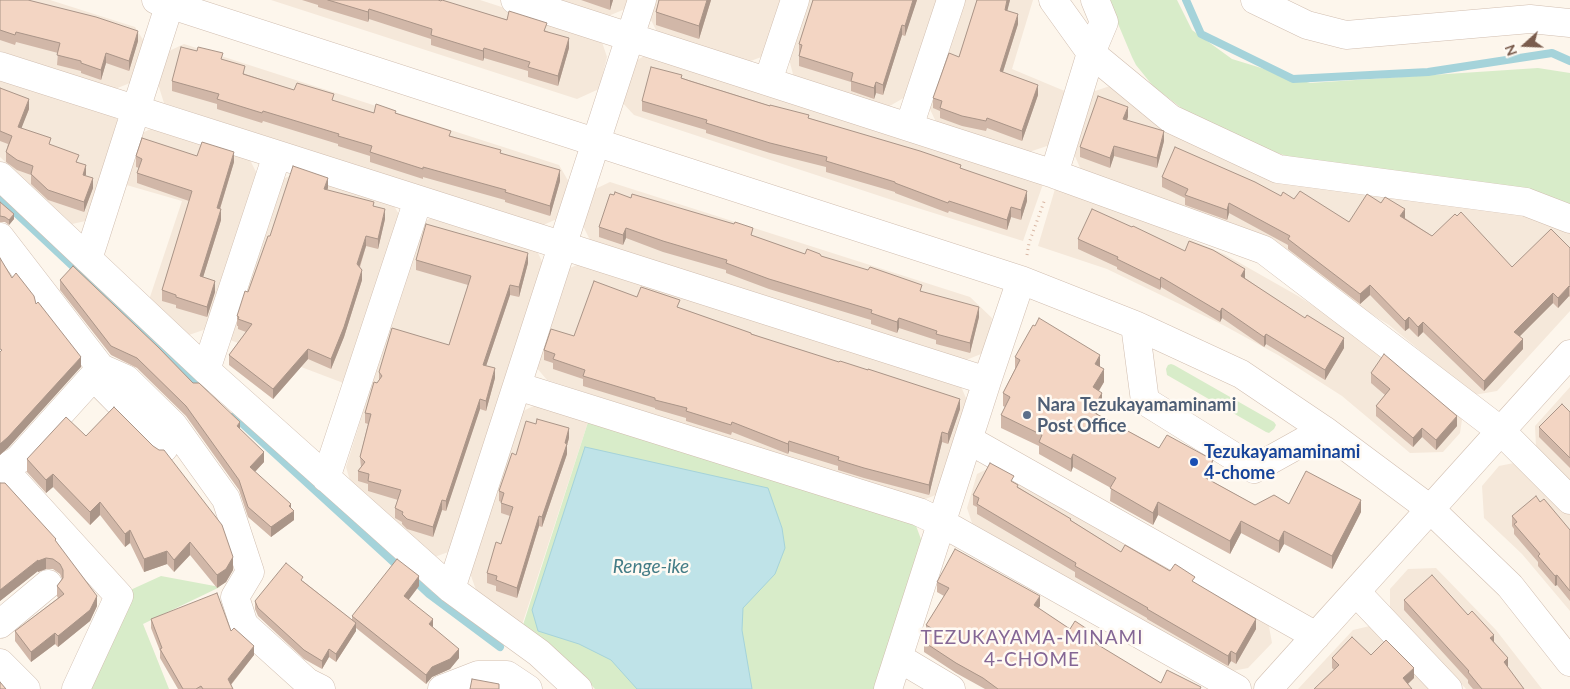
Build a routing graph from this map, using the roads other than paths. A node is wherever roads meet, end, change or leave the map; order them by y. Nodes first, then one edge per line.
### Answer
1 (515, 0) edge
2 (642, 0) edge
3 (795, 0) edge
4 (951, 0) edge
5 (1052, 0) edge
6 (1095, 0) edge
7 (1255, 0) edge
8 (166, 1) edge
9 (1570, 23) edge
10 (630, 37) junction
11 (1091, 53) junction
12 (0, 66) edge
13 (768, 81) junction
14 (136, 110) junction
15 (909, 127) junction
16 (596, 143) junction
17 (277, 155) junction
18 (1054, 174) junction
19 (0, 176) edge
20 (418, 200) junction
21 (1570, 219) edge
22 (0, 237) edge
23 (562, 246) junction
24 (88, 258) junction
25 (1021, 280) junction
26 (1135, 325) junction
27 (1570, 354) edge
28 (206, 370) junction
29 (98, 372) junction
30 (987, 381) junction
31 (517, 386) junction
32 (1324, 430) junction
33 (1501, 431) junction
34 (969, 440) junction
35 (164, 448) edge
36 (4, 476) edge
37 (326, 478) junction
38 (1570, 500) edge
39 (1430, 509) junction
40 (942, 523) junction
41 (48, 584) dead end
42 (451, 589) junction
43 (1356, 592) junction
44 (0, 624) edge
45 (1316, 636) junction
46 (899, 658) junction
47 (1570, 662) edge
48 (0, 663) edge
49 (26, 689) edge
50 (76, 689) edge
51 (321, 689) edge
52 (442, 689) edge
53 (528, 689) edge
54 (578, 689) edge
55 (888, 689) edge
56 (951, 689) edge
57 (1237, 689) edge
58 (1268, 689) edge
59 (1448, 689) edge

1 - 10 street
2 - 10 street
3 - 13 street
4 - 15 street
5 - 11 street
6 - 11 street
7 - 9 street
8 - 14 street
8 - 16 street
10 - 13 street
10 - 16 street
11 - 18 street
11 - 21 street
12 - 14 street
13 - 15 street
14 - 17 street
14 - 24 street
15 - 18 street
16 - 23 street
16 - 25 street
17 - 20 street
17 - 28 street
18 - 33 street
19 - 24 street
20 - 23 street
20 - 37 street
22 - 29 street
23 - 30 street
23 - 31 street
24 - 28 street
25 - 26 street
25 - 30 street
26 - 32 street
26 - 32 street
27 - 33 street
28 - 37 street
29 - 35 street
29 - 36 street
29 - 51 street
30 - 34 street
31 - 40 street
31 - 42 street
32 - 39 street
33 - 38 street
33 - 39 street
34 - 40 street
34 - 45 street
36 - 50 street
37 - 42 street
39 - 43 street
39 - 47 street
40 - 46 street
40 - 57 street
41 - 44 street
42 - 54 street
43 - 45 street
43 - 59 street
45 - 58 street
46 - 55 street
46 - 56 street
48 - 49 street
52 - 53 street

